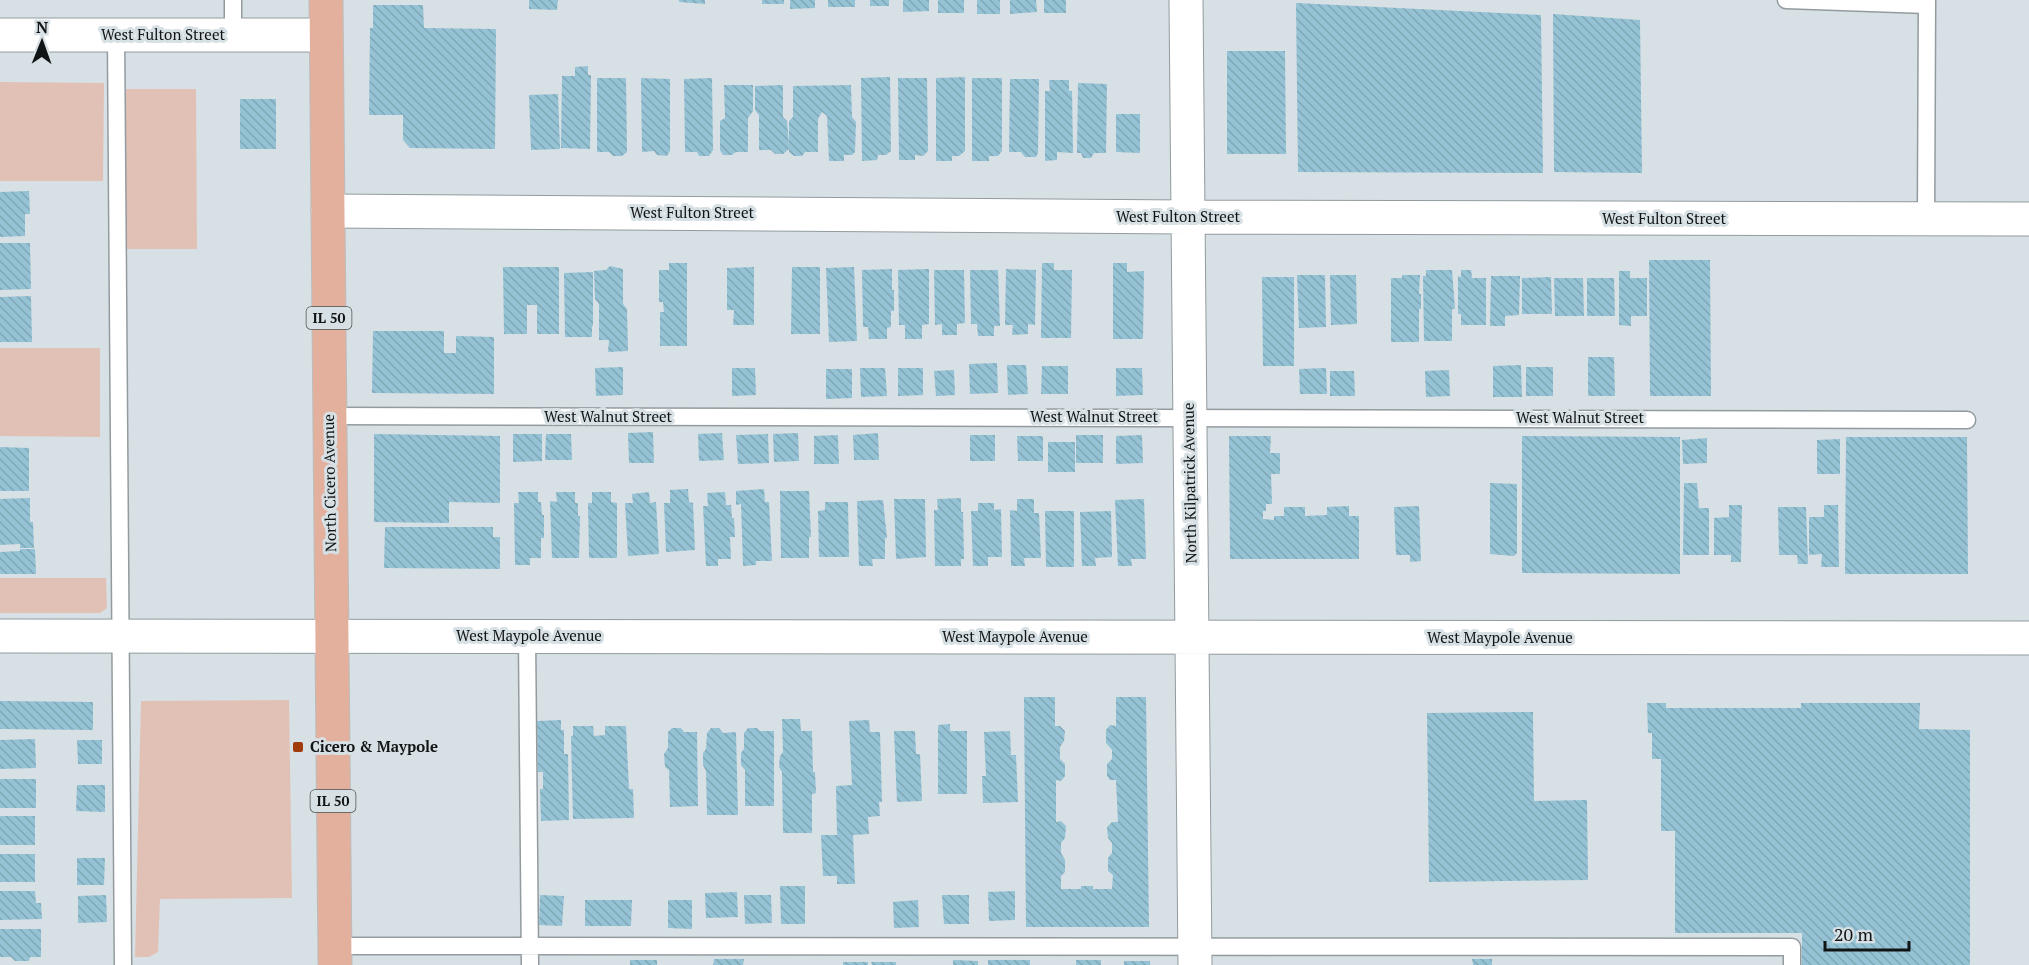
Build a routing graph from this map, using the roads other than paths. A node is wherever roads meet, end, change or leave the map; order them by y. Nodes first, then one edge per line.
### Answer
1 (233, 0) edge
2 (326, 0) edge
3 (1186, 0) edge
4 (1786, 0) edge
5 (1927, 3) edge
6 (0, 35) edge
7 (116, 35) junction
8 (233, 35) junction
9 (326, 35) junction
10 (328, 210) junction
11 (1187, 217) junction
12 (1926, 219) junction
13 (2029, 219) edge
14 (330, 416) junction
15 (1189, 417) junction
16 (1967, 420) dead end
17 (0, 636) edge
18 (120, 636) junction
19 (332, 636) junction
20 (527, 636) junction
21 (1192, 637) junction
22 (2029, 638) edge
23 (530, 946) junction
24 (335, 955) edge
25 (1195, 956) edge
26 (123, 965) edge
27 (530, 965) edge
28 (1792, 965) edge

1 - 8 lane
2 - 9 main road, North Cicero Avenue / IL 50
3 - 11 street, North Kilpatrick Avenue
4 - 5 lane
5 - 12 lane
6 - 7 street, West Fulton Street
7 - 8 street, West Fulton Street
7 - 18 lane
8 - 9 street, West Fulton Street
9 - 10 main road, North Cicero Avenue / IL 50
10 - 11 street, West Fulton Street
10 - 14 main road, North Cicero Avenue / IL 50
11 - 12 street, West Fulton Street
11 - 15 street, North Kilpatrick Avenue
12 - 13 street, West Fulton Street
14 - 15 lane, West Walnut Street
14 - 19 main road, North Cicero Avenue / IL 50
15 - 16 lane, West Walnut Street
15 - 21 street, North Kilpatrick Avenue
17 - 18 street, West Maypole Avenue
18 - 19 street, West Maypole Avenue
18 - 26 lane
19 - 20 street, West Maypole Avenue
19 - 24 main road, North Cicero Avenue / IL 50
20 - 21 street, West Maypole Avenue
20 - 23 lane
21 - 22 street, West Maypole Avenue
21 - 25 street, North Kilpatrick Avenue
23 - 24 lane
23 - 25 lane
23 - 27 lane
25 - 28 lane

